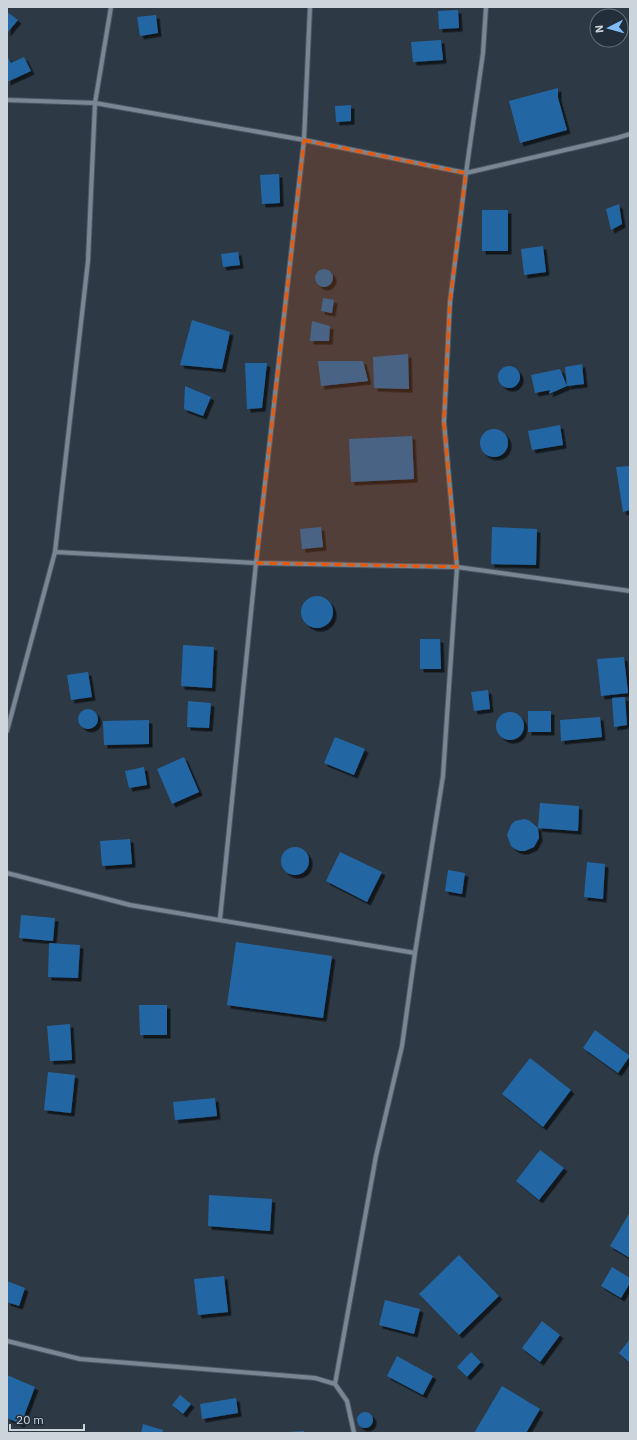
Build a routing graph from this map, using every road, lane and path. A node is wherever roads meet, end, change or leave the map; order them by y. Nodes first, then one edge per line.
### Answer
1 (111, 7) edge
2 (310, 7) edge
3 (486, 7) edge
4 (7, 100) edge
5 (95, 104) junction
6 (630, 134) edge
7 (304, 140) junction
8 (466, 173) junction
9 (55, 552) junction
10 (256, 563) junction
11 (458, 567) junction
12 (630, 592) edge
13 (7, 731) edge
14 (7, 873) edge
15 (220, 919) junction
16 (414, 953) junction
17 (7, 1342) edge
18 (335, 1384) junction
19 (354, 1433) edge

1 - 5 street
2 - 7 street
3 - 8 street
4 - 5 street
5 - 7 street
5 - 9 street
6 - 8 street
7 - 8 street
7 - 10 street
8 - 11 street
9 - 10 street
9 - 13 street
10 - 11 street
10 - 15 street
11 - 12 street
11 - 16 street
14 - 15 street
15 - 16 street
16 - 18 street
17 - 18 street
18 - 19 street

